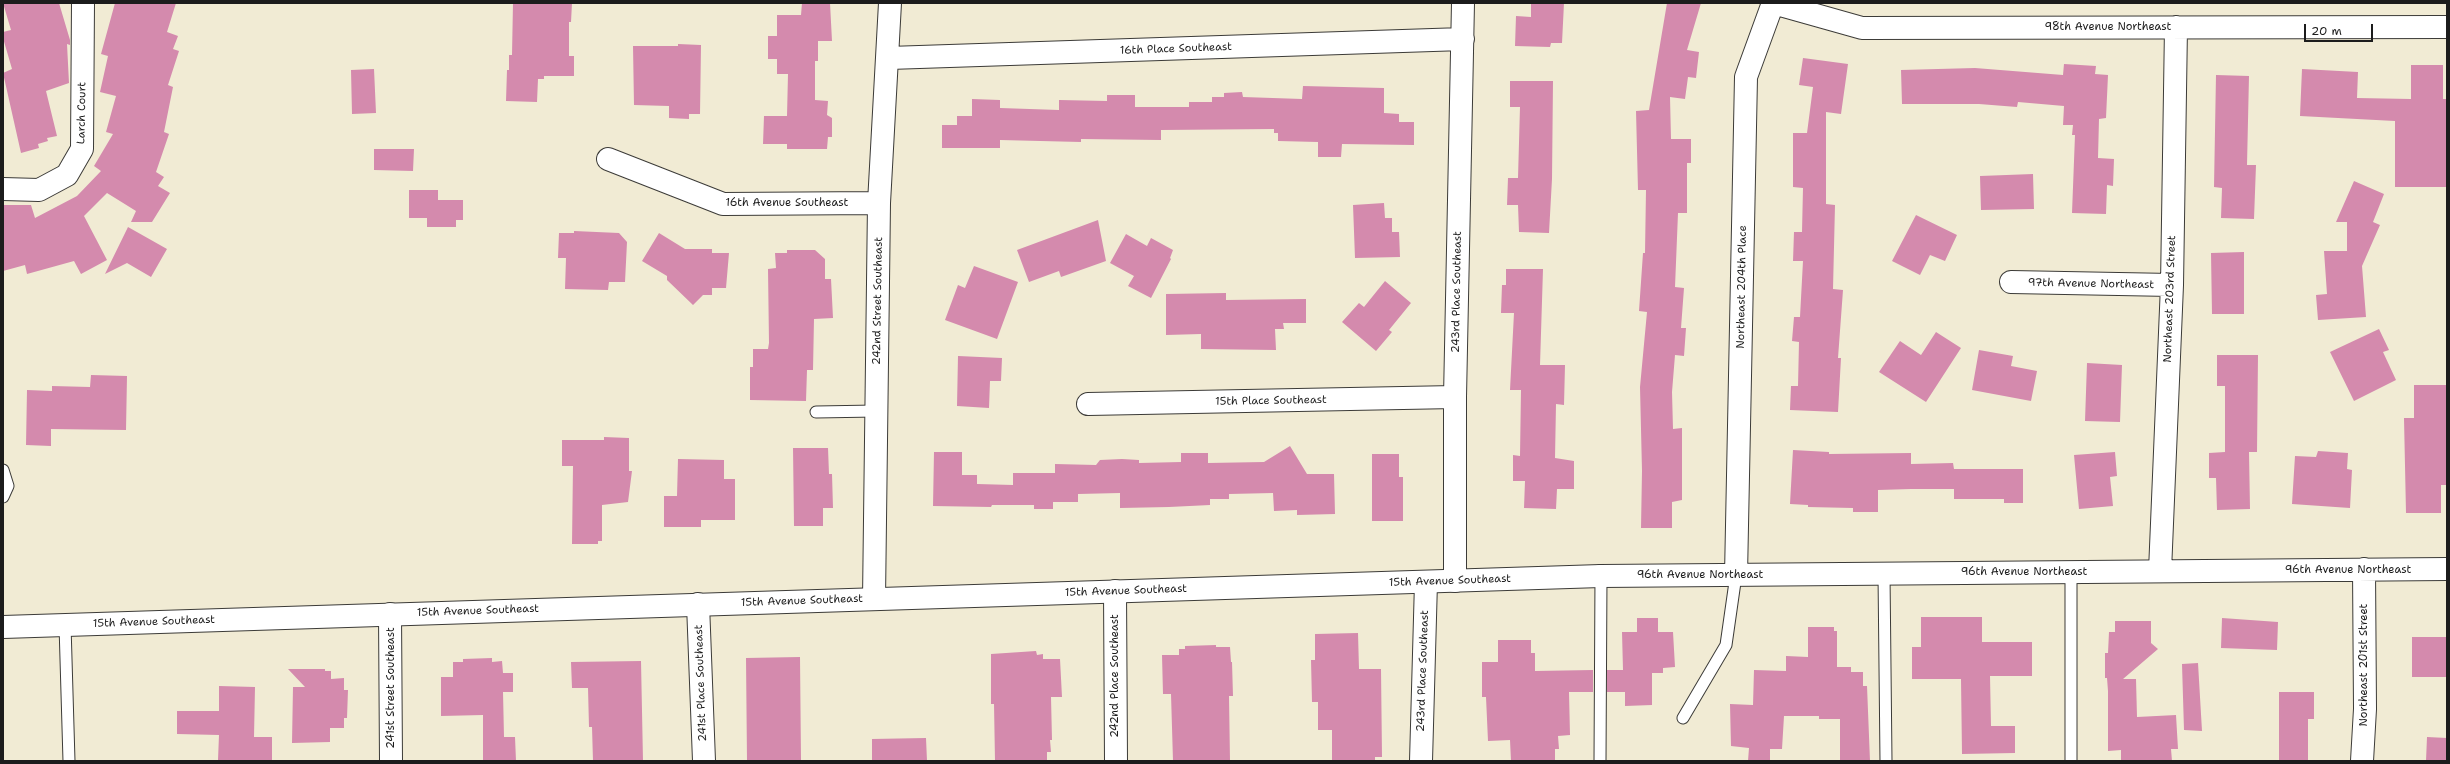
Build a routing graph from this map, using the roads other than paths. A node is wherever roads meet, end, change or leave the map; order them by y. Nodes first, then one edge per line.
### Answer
1 (83, 3) edge
2 (890, 3) edge
3 (1463, 3) edge
4 (1773, 3) edge
5 (2176, 27) junction
6 (2447, 27) edge
7 (1463, 40) junction
8 (889, 58) junction
9 (608, 160) dead end
10 (3, 189) edge
11 (879, 203) junction
12 (2012, 282) dead end
13 (2172, 285) junction
14 (1455, 398) junction
15 (1088, 404) dead end
16 (876, 411) junction
17 (816, 412) dead end
18 (3, 470) edge
19 (3, 497) edge
20 (2447, 569) edge
21 (2364, 570) junction
22 (2160, 571) junction
23 (2071, 572) junction
24 (1884, 574) junction
25 (1736, 575) junction
26 (1601, 576) junction
27 (1455, 581) junction
28 (1426, 582) junction
29 (1115, 592) junction
30 (874, 599) junction
31 (698, 604) junction
32 (390, 614) junction
33 (66, 625) junction
34 (3, 626) edge
35 (1683, 718) dead end
36 (69, 761) edge
37 (391, 761) edge
38 (704, 761) edge
39 (1116, 761) edge
40 (1421, 761) edge
41 (1600, 761) edge
42 (1886, 761) edge
43 (2071, 761) edge
44 (2362, 761) edge

1 - 10 street, Larch Court
2 - 8 street, 242nd Street Southeast
3 - 7 street, 243rd Place Southeast
4 - 5 street, 98th Avenue Northeast
4 - 25 street, Northeast 204th Place
5 - 6 street, 98th Avenue Northeast
5 - 13 street, Northeast 203rd Street
7 - 8 street, 16th Place Southeast
7 - 14 street, 243rd Place Southeast
8 - 11 street, 242nd Street Southeast
9 - 11 street, 16th Avenue Southeast
11 - 16 street, 242nd Street Southeast
12 - 13 street, 97th Avenue Northeast
13 - 22 street, Northeast 203rd Street
14 - 15 street, 15th Place Southeast
14 - 27 street, 243rd Place Southeast
16 - 17 lane
16 - 30 street, 242nd Street Southeast
18 - 19 lane
20 - 21 street, 96th Avenue Northeast
21 - 22 street, 96th Avenue Northeast
21 - 44 street, Northeast 201st Street
22 - 23 street, 96th Avenue Northeast
23 - 24 street, 96th Avenue Northeast
23 - 43 lane
24 - 25 street, 96th Avenue Northeast
24 - 42 lane
25 - 26 street, 96th Avenue Northeast
25 - 35 lane
26 - 27 street, 15th Avenue Southeast
26 - 41 lane
27 - 28 street, 15th Avenue Southeast
28 - 29 street, 15th Avenue Southeast
28 - 40 street, 243rd Place Southeast
29 - 30 street, 15th Avenue Southeast
29 - 39 street, 242nd Place Southeast
30 - 31 street, 15th Avenue Southeast
31 - 32 street, 15th Avenue Southeast
31 - 38 street, 241st Place Southeast
32 - 33 street, 15th Avenue Southeast
32 - 37 street, 241st Street Southeast
33 - 34 street, 15th Avenue Southeast
33 - 36 lane

